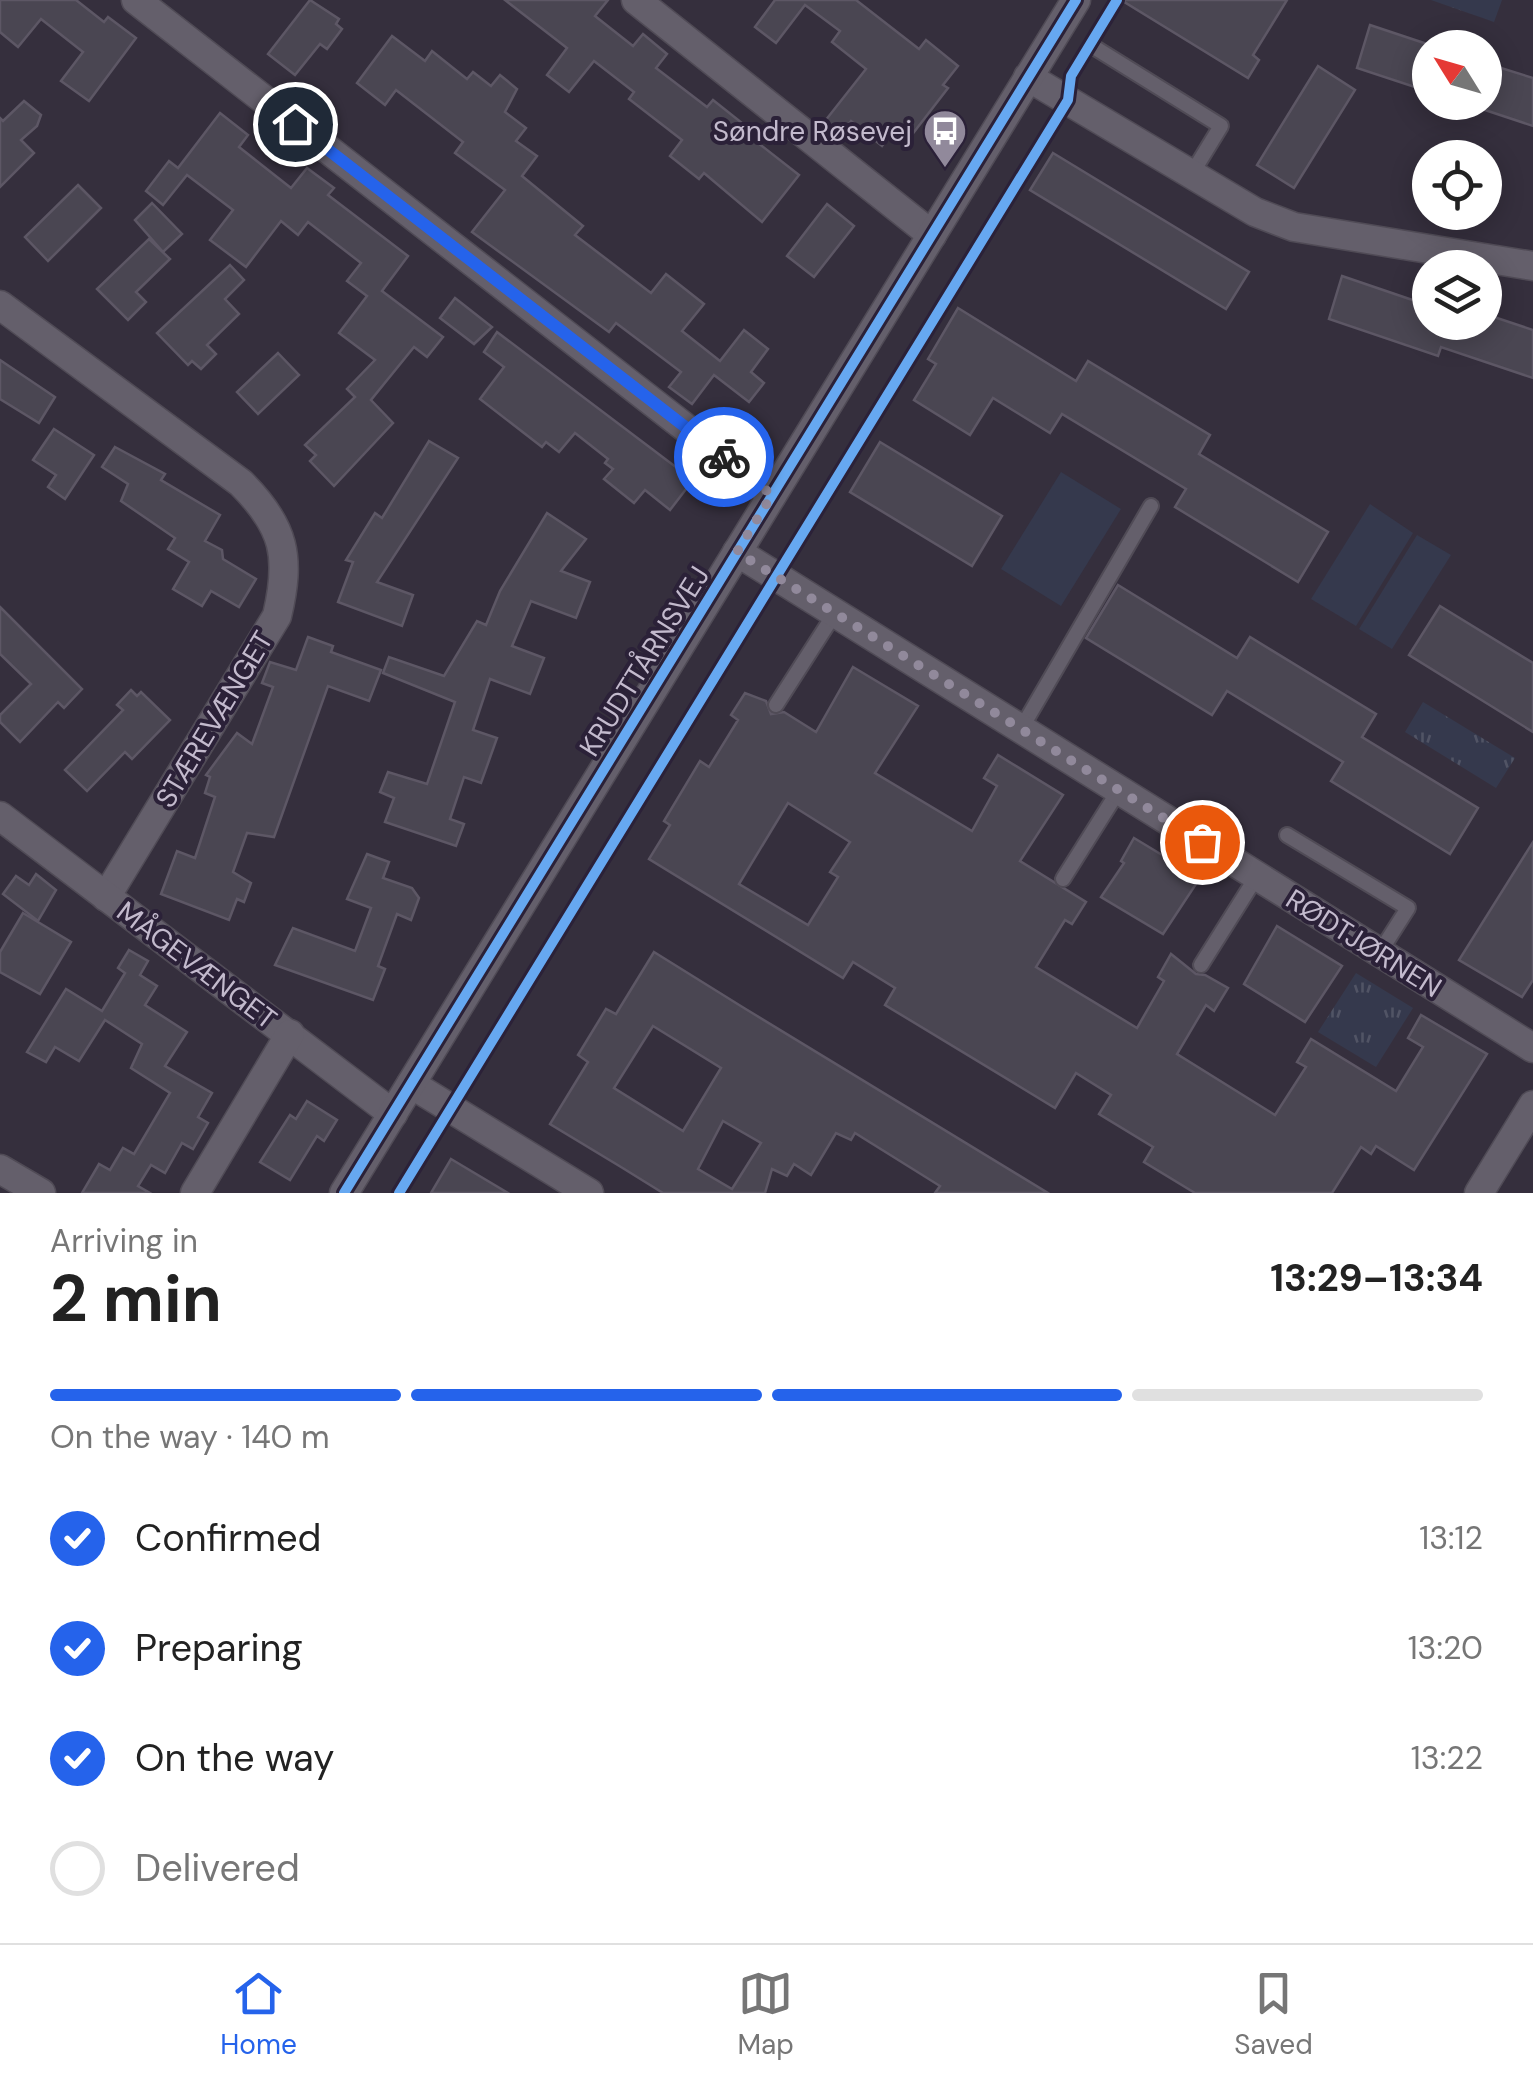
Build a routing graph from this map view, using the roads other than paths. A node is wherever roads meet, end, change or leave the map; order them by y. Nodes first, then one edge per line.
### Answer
1 (136, 0) edge
2 (637, 0) edge
3 (1076, 0) edge
4 (1096, 49) dead end
5 (1028, 77) junction
6 (1190, 175) junction
7 (932, 236) junction
8 (1533, 266) edge
9 (0, 305) edge
10 (772, 495) junction
11 (1151, 506) dead end
12 (737, 552) junction
13 (835, 613) junction
14 (776, 706) dead end
15 (1021, 729) junction
16 (1119, 790) junction
17 (0, 816) edge
18 (1287, 835) dead end
19 (1257, 876) junction
20 (1063, 879) dead end
21 (106, 896) junction
22 (1380, 952) junction
23 (1201, 965) dead end
24 (290, 1034) junction
25 (1533, 1048) edge
26 (411, 1084) junction
27 (1533, 1105) edge
28 (393, 1114) junction
29 (0, 1168) edge
30 (41, 1193) edge
31 (195, 1193) edge
32 (344, 1193) edge
33 (588, 1193) edge
34 (1479, 1193) edge

1 - 10 street
2 - 7 street
3 - 5 street, KRUDTTÅRNSVEJ
4 - 6 lane
5 - 6 street
5 - 7 street, KRUDTTÅRNSVEJ
6 - 8 street
7 - 10 street, KRUDTTÅRNSVEJ
9 - 21 street, STÆREVÆNGET
10 - 12 street, KRUDTTÅRNSVEJ
11 - 15 lane
12 - 13 street, RØDTJØRNEN
12 - 26 street, KRUDTTÅRNSVEJ
13 - 14 lane
13 - 15 street, RØDTJØRNEN
15 - 16 street, RØDTJØRNEN
16 - 19 street, RØDTJØRNEN
16 - 20 lane
17 - 21 street, MÅGEVÆNGET
18 - 22 lane
19 - 22 street, RØDTJØRNEN
19 - 23 lane
21 - 24 street, MÅGEVÆNGET
22 - 25 street, RØDTJØRNEN
24 - 28 street, MÅGEVÆNGET
24 - 31 street
26 - 28 street, KRUDTTÅRNSVEJ
26 - 33 street
27 - 34 street
28 - 32 street, KRUDTTÅRNSVEJ
29 - 30 street

